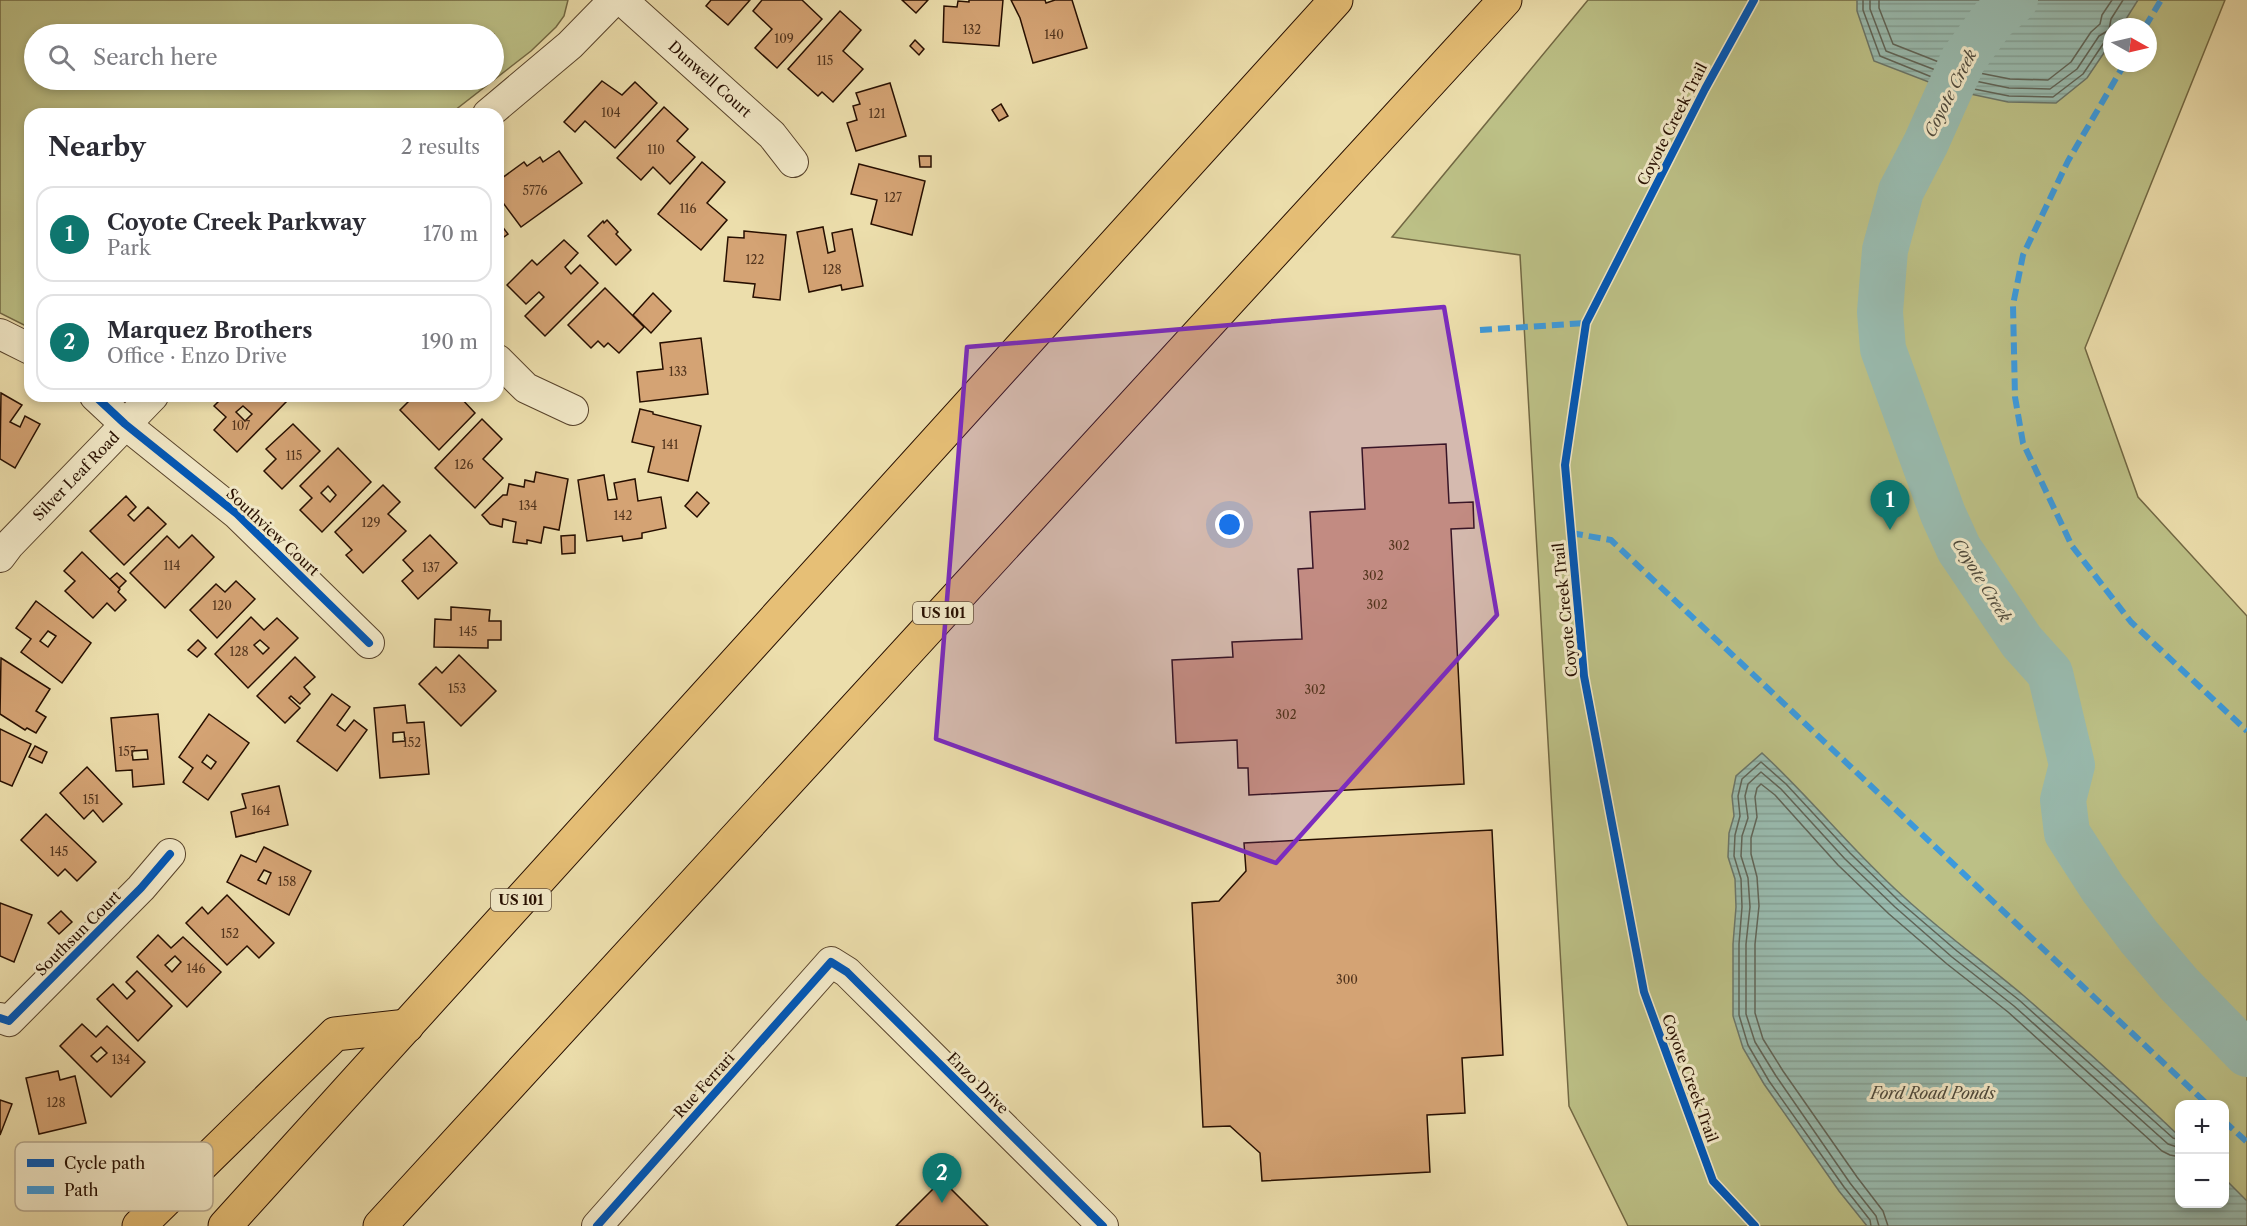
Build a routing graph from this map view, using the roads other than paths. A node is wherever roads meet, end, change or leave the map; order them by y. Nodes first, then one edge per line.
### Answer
1 (614, 0) edge
2 (622, 0) edge
3 (1336, 0) edge
4 (1505, 0) edge
5 (495, 108) edge
6 (793, 162) dead end
7 (0, 334) edge
8 (24, 346) edge
9 (504, 366) edge
10 (101, 402) edge
11 (147, 402) edge
12 (573, 410) dead end
13 (125, 424) junction
14 (0, 557) edge
15 (369, 643) dead end
16 (170, 854) dead end
17 (831, 962) joint
18 (0, 1018) edge
19 (407, 1026) junction
20 (213, 1154) edge
21 (155, 1211) edge
22 (140, 1226) edge
23 (225, 1226) edge
24 (380, 1226) edge
25 (597, 1226) edge
26 (1103, 1226) edge

1 - 5 street
2 - 6 street, Dunwell Court
3 - 19 highway, US 101
4 - 24 highway, US 101
7 - 8 street
9 - 12 street
10 - 13 street, Southview Court
11 - 13 street, Silver Leaf Road
13 - 14 street, Silver Leaf Road
13 - 15 street, Southview Court
16 - 18 street, Southsun Court
17 - 25 street, Rue Ferrari
17 - 26 street, Enzo Drive
19 - 20 highway
19 - 23 highway, US 101
21 - 22 highway

